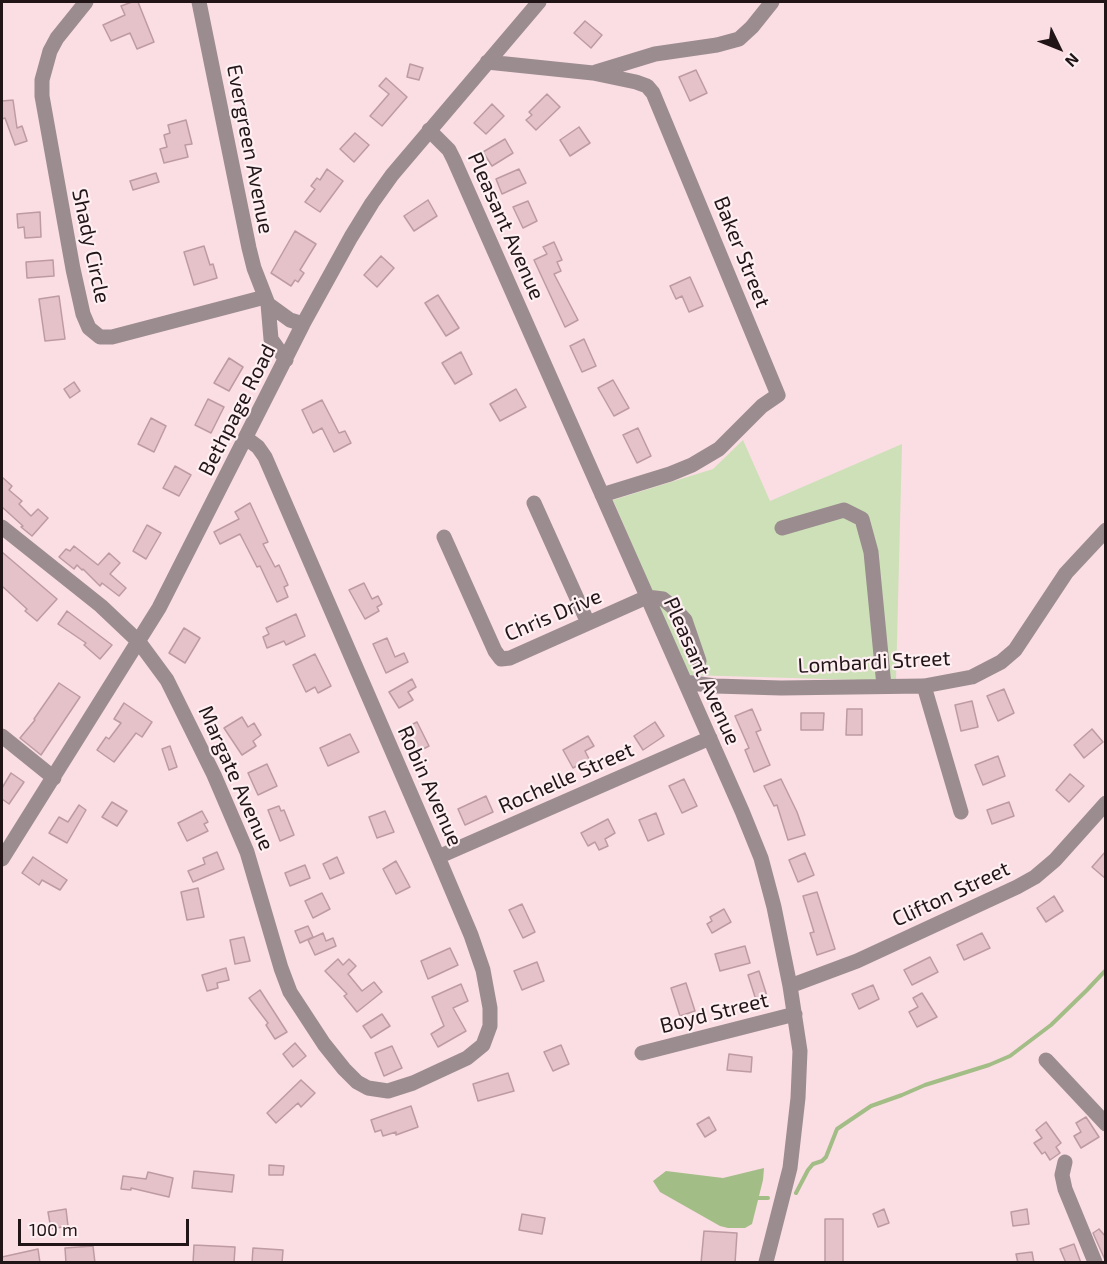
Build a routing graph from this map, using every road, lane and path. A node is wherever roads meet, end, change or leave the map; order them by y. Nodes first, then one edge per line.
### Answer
1 (86, 2) edge
2 (199, 2) edge
3 (539, 2) edge
4 (772, 2) edge
5 (487, 62) junction
6 (593, 73) junction
7 (429, 130) junction
8 (266, 300) junction
9 (303, 324) junction
10 (286, 360) junction
11 (246, 438) junction
12 (602, 495) junction
13 (534, 503) dead end
14 (2, 527) edge
15 (782, 528) dead end
16 (1106, 530) edge
17 (444, 537) dead end
18 (647, 597) junction
19 (588, 623) junction
20 (139, 642) junction
21 (699, 660) dead end
22 (685, 682) junction
23 (884, 686) junction
24 (924, 686) junction
25 (2, 736) edge
26 (710, 738) junction
27 (54, 778) junction
28 (1106, 803) edge
29 (961, 812) dead end
30 (438, 857) junction
31 (2, 859) edge
32 (790, 986) junction
33 (795, 1014) junction
34 (642, 1053) dead end
35 (1046, 1060) dead end
36 (368, 1088) joint
37 (1106, 1124) edge
38 (1065, 1162) dead end
39 (766, 1263) edge
40 (1095, 1263) edge

1 - 8 street, Shady Circle
2 - 8 street, Evergreen Avenue
3 - 5 street, Bethpage Road
4 - 6 street
5 - 6 street, Baker Street
5 - 7 street, Bethpage Road
6 - 12 street, Baker Street
7 - 9 street, Bethpage Road
7 - 12 street, Pleasant Avenue
8 - 9 street
8 - 10 street, Evergreen Avenue
9 - 10 street, Bethpage Road
10 - 11 street, Bethpage Road
11 - 20 street, Bethpage Road
11 - 30 street, Robin Avenue
12 - 18 street, Pleasant Avenue
13 - 19 street
14 - 20 street, Margate Avenue
15 - 23 street
16 - 24 street, Lombardi Street
17 - 19 street, Chris Drive
18 - 19 street, Chris Drive
18 - 21 street
18 - 22 street, Pleasant Avenue
20 - 27 street, Bethpage Road
20 - 36 street, Margate Avenue
22 - 23 street, Lombardi Street
22 - 26 street, Pleasant Avenue
23 - 24 street, Lombardi Street
24 - 29 street
25 - 27 street
26 - 30 street, Rochelle Street
26 - 32 street, Pleasant Avenue
27 - 31 street, Bethpage Road
28 - 32 street, Clifton Street
30 - 36 street, Robin Avenue
32 - 33 street, Pleasant Avenue
33 - 34 street, Boyd Street
33 - 39 street, Pleasant Avenue
35 - 37 street
38 - 40 street

